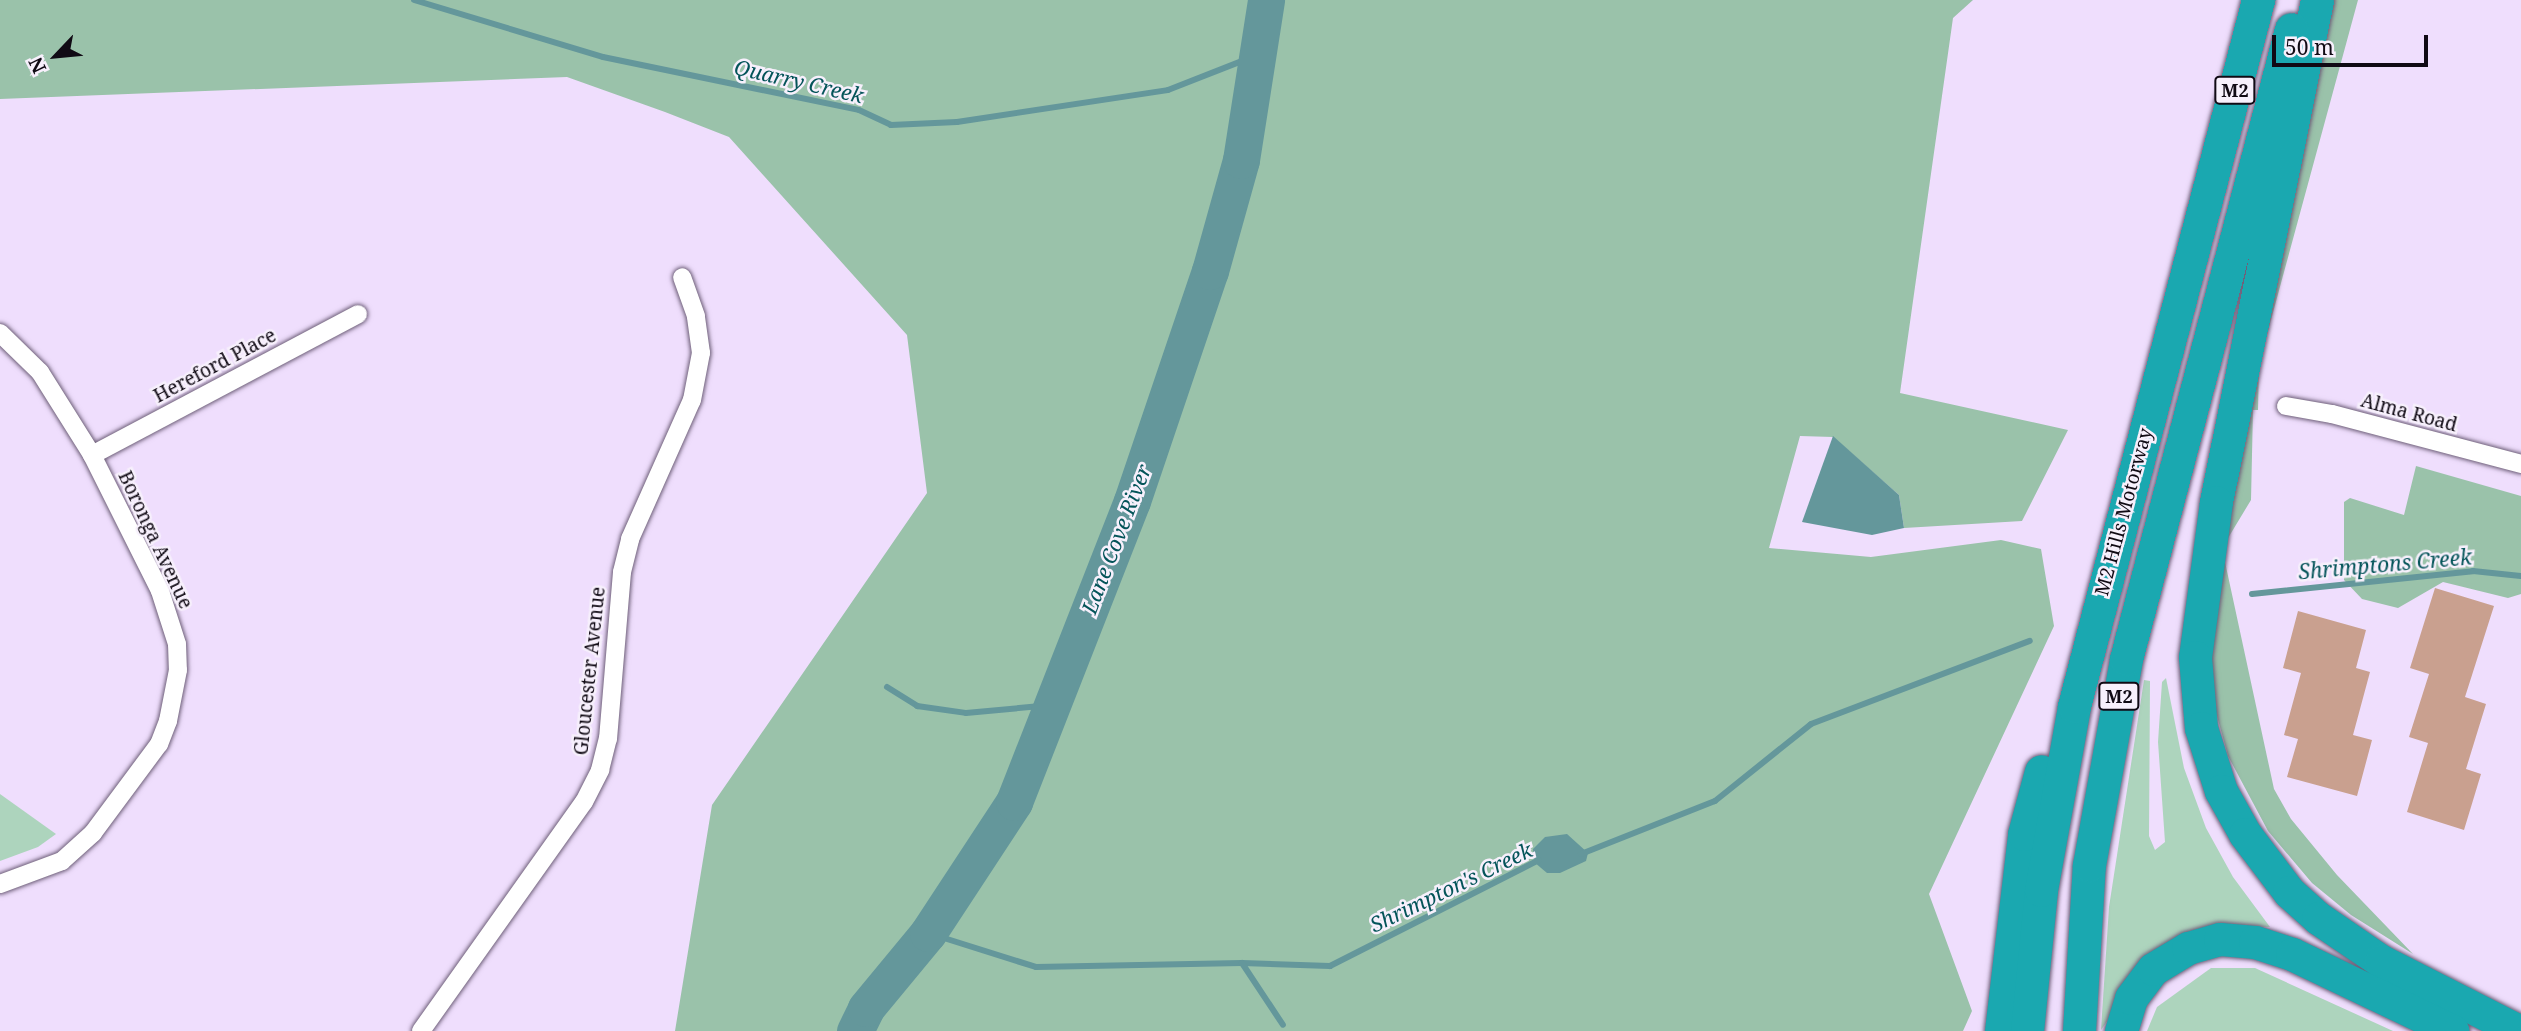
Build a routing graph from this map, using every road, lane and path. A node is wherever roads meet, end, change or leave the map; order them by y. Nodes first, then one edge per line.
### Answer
1 (2258, 0) edge
2 (2298, 0) edge
3 (2318, 0) edge
4 (682, 277) dead end
5 (358, 314) dead end
6 (0, 333) edge
7 (2286, 406) dead end
8 (92, 455) junction
9 (2521, 464) edge
10 (2074, 706) junction
11 (0, 884) edge
12 (421, 1031) edge
13 (2001, 1031) edge
14 (2027, 1031) edge
15 (2079, 1031) edge
16 (2121, 1031) edge
17 (2453, 1031) edge
18 (2519, 1031) edge

1 - 10 highway, M2 Hills Motorway / M2
2 - 15 highway, M2 Hills Motorway / M2
3 - 18 highway
4 - 12 street, Gloucester Avenue
5 - 8 street, Hereford Place
6 - 8 street, Boronga Avenue
7 - 9 street, Alma Road
8 - 11 street, Boronga Avenue
10 - 13 highway, M2
10 - 14 highway, M2 Hills Motorway / M2
16 - 17 highway

